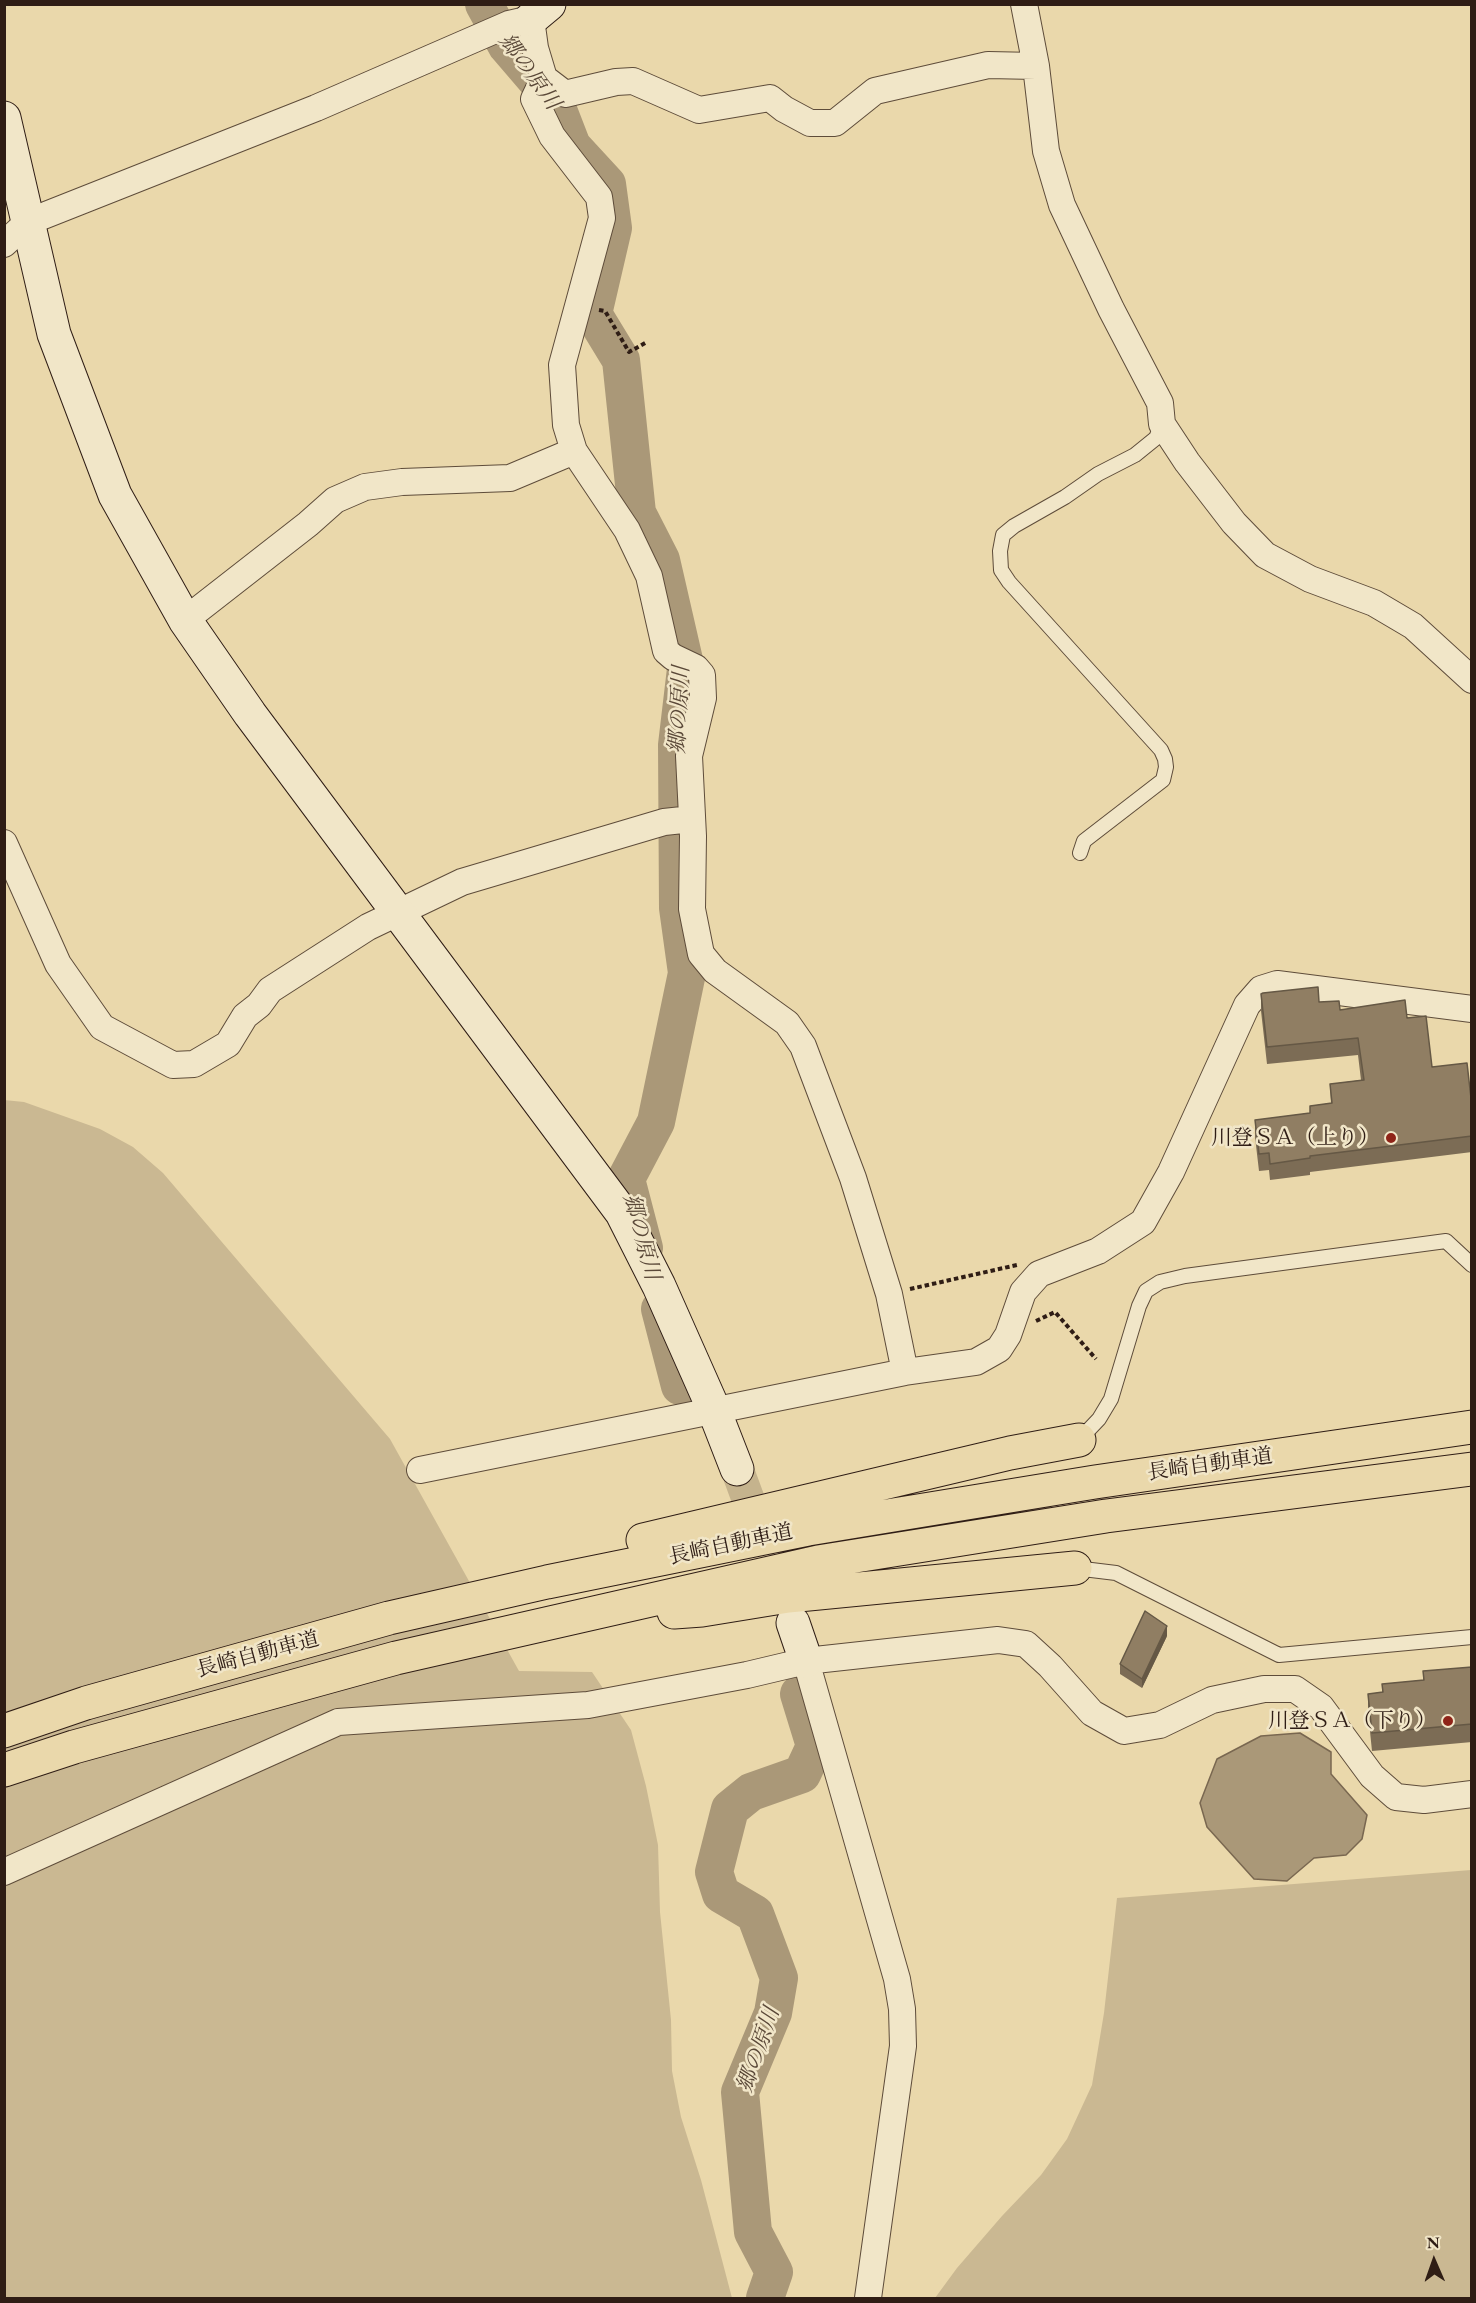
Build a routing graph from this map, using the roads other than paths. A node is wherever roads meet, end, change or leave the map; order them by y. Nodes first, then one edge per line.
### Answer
1 (1024, 4) edge
2 (529, 16) edge
3 (1036, 66) junction
4 (539, 88) junction
5 (4, 117) edge
6 (28, 222) junction
7 (4, 244) edge
8 (1162, 424) junction
9 (574, 451) junction
10 (185, 620) junction
11 (1472, 680) edge
12 (692, 819) junction
13 (4, 843) edge
14 (1080, 853) dead end
15 (399, 914) junction
16 (1472, 1009) edge
17 (1472, 1265) edge
18 (905, 1372) junction
19 (714, 1410) junction
20 (1472, 1427) edge
21 (1079, 1440) joint
22 (737, 1469) tunnel mouth
23 (1472, 1469) edge
24 (420, 1470) dead end
25 (1075, 1568) joint
26 (389, 1618) junction
27 (557, 1620) junction
28 (794, 1623) tunnel mouth
29 (1472, 1637) edge
30 (806, 1661) junction
31 (4, 1731) edge
32 (4, 1770) edge
33 (1472, 1794) edge
34 (4, 1872) edge
35 (868, 2298) edge

1 - 3 street
2 - 4 street
2 - 6 street
3 - 4 street
3 - 8 street
4 - 9 street
5 - 6 street
6 - 7 street
6 - 10 street
8 - 11 street
8 - 14 lane
9 - 10 street
9 - 12 street
10 - 15 street
12 - 15 street
12 - 18 street
13 - 15 street
15 - 19 street
16 - 18 street
17 - 21 lane
18 - 19 street
19 - 22 street
19 - 24 street
20 - 26 highway, 長崎自動車道
21 - 26 highway
23 - 27 highway, 長崎自動車道
25 - 27 highway
25 - 29 lane
26 - 31 highway, 長崎自動車道
27 - 32 highway, 長崎自動車道
28 - 30 street
30 - 33 street
30 - 34 street
30 - 35 street

